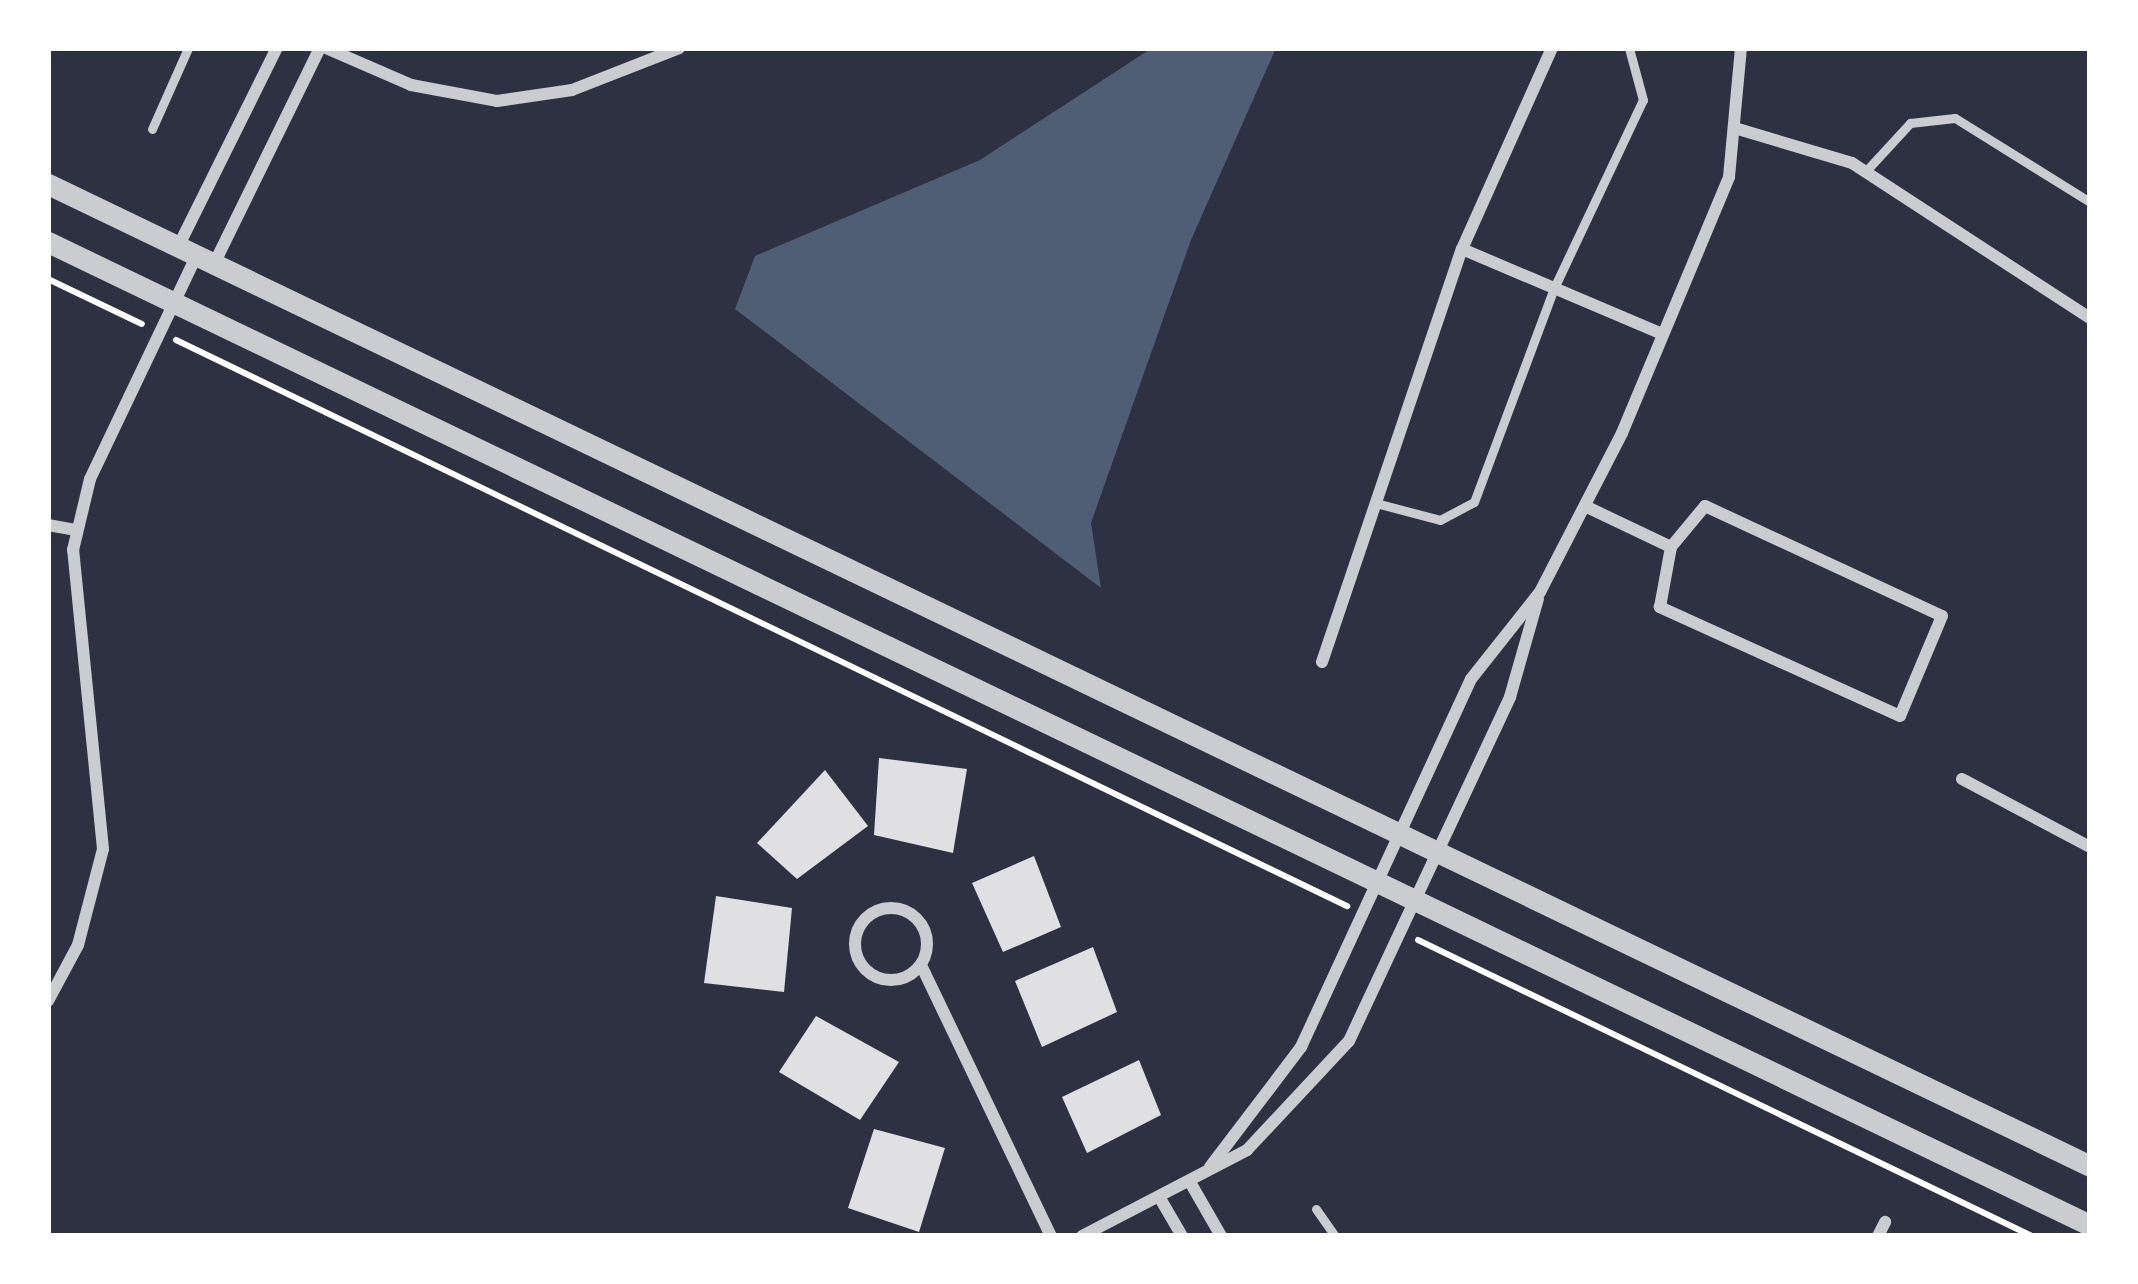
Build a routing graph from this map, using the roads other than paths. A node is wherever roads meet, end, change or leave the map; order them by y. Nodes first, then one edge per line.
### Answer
1 (188, 48) edge
2 (277, 48) edge
3 (323, 48) edge
4 (679, 48) edge
5 (1552, 48) edge
6 (1629, 48) edge
7 (1741, 48) edge
8 (152, 129) dead end
9 (1738, 129) junction
10 (1865, 172) junction
11 (48, 184) edge
12 (2090, 202) edge
13 (48, 242) edge
14 (1462, 249) junction
15 (197, 254) junction
16 (1554, 288) junction
17 (177, 302) junction
18 (2090, 318) edge
19 (1660, 333) junction
20 (1376, 503) junction
21 (1587, 507) junction
22 (48, 525) edge
23 (77, 530) junction
24 (1671, 547) junction
25 (1540, 592) junction
26 (1322, 662) dead end
27 (1962, 779) dead end
28 (1399, 832) junction
29 (2090, 847) edge
30 (1433, 849) junction
31 (1377, 882) junction
32 (1413, 899) junction
33 (920, 965) junction
34 (48, 1001) edge
35 (2090, 1166) edge
36 (1210, 1167) junction
37 (1190, 1182) junction
38 (1161, 1200) junction
39 (1316, 1209) dead end
40 (1885, 1222) dead end
41 (2090, 1225) edge
42 (1051, 1236) edge
43 (1082, 1236) edge
44 (1182, 1236) edge
45 (1221, 1236) edge
46 (1335, 1236) edge
47 (1878, 1236) edge

1 - 8 lane
2 - 15 street
3 - 4 street
3 - 15 street
5 - 14 street
6 - 16 lane
7 - 9 street
9 - 10 street
9 - 19 street
10 - 12 lane
10 - 18 street
11 - 15 street
13 - 17 street
14 - 16 street
14 - 20 street
15 - 17 street
15 - 28 street
16 - 19 street
16 - 20 lane
17 - 23 street
17 - 31 street
19 - 21 street
20 - 26 street
21 - 24 street
21 - 25 street
22 - 23 street
23 - 34 street
24 - 24 street
25 - 28 street
25 - 30 street
27 - 29 street
28 - 30 street
28 - 31 street
30 - 32 street
30 - 35 street
31 - 32 street
31 - 36 street
32 - 36 street
32 - 41 street
33 - 33 street
33 - 42 street
36 - 37 street
37 - 38 street
37 - 45 street
38 - 43 street
38 - 44 street
39 - 46 lane
40 - 47 street

